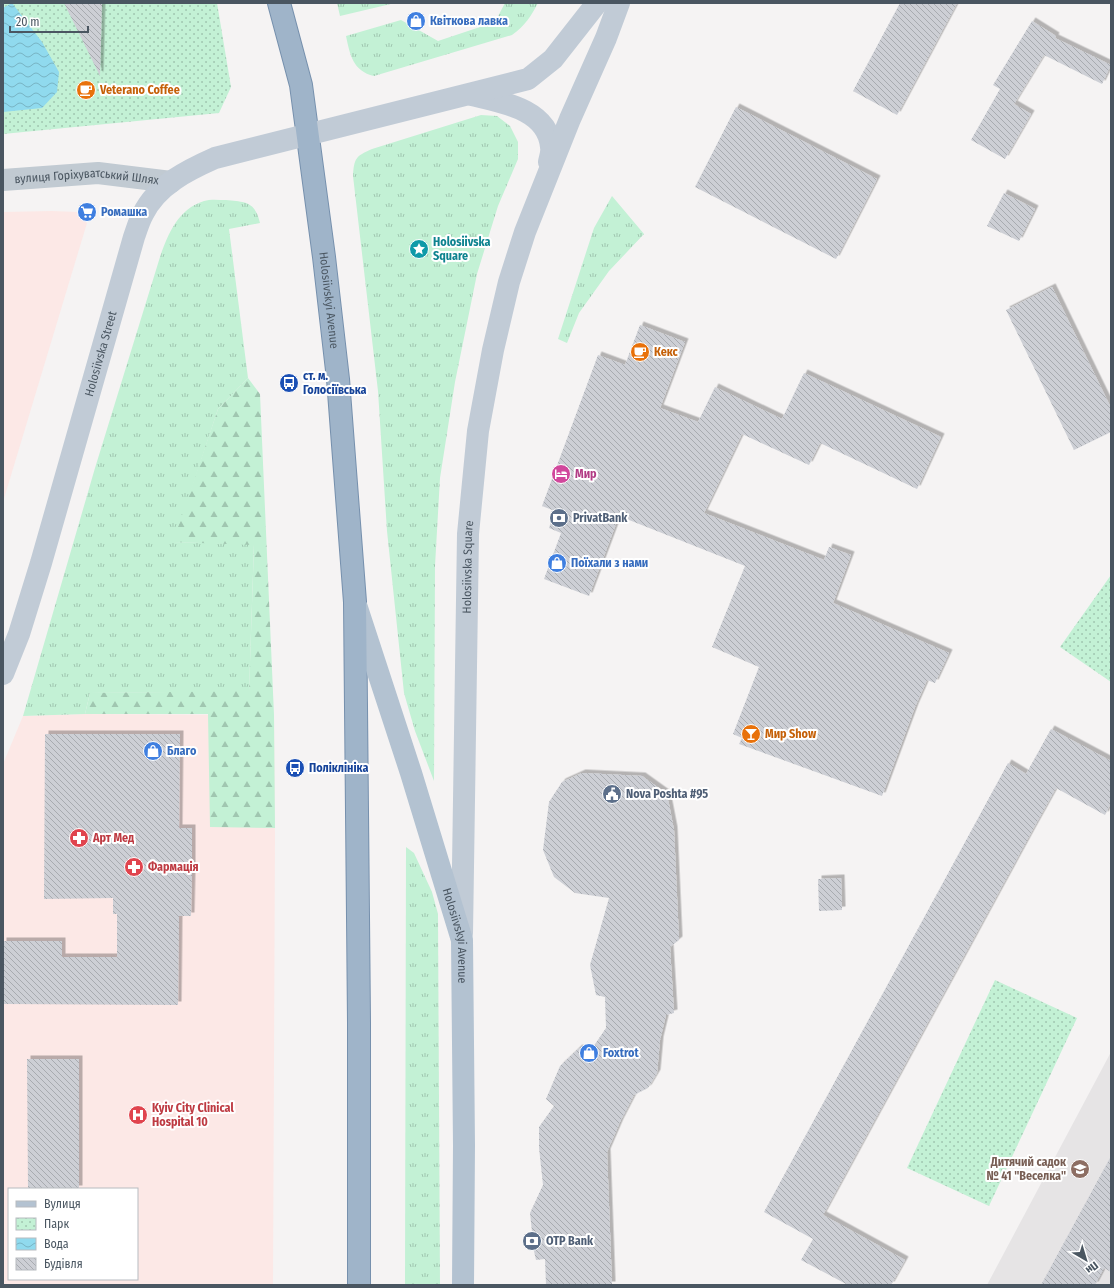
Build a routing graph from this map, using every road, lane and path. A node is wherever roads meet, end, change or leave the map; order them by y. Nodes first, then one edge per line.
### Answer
1 (279, 3) edge
2 (597, 3) edge
3 (619, 3) edge
4 (469, 94) junction
5 (308, 135) junction
6 (548, 176) junction
7 (3, 180) edge
8 (171, 182) junction
9 (355, 602) junction
10 (3, 674) edge
11 (462, 940) junction
12 (359, 1285) edge
13 (463, 1285) edge

1 - 5 highway, Holosiivskyi Avenue
2 - 4 main road
3 - 6 main road, Holosiivska Square
4 - 5 main road
4 - 6 main road
5 - 8 main road, Holosiivska Street
5 - 9 highway, Holosiivskyi Avenue
6 - 11 main road, Holosiivska Square
7 - 8 street, вулиця Горіхуватський Шлях
8 - 10 main road, Holosiivska Street
9 - 11 main road, Holosiivskyi Avenue
9 - 12 highway, Holosiivskyi Avenue
11 - 13 main road, Holosiivskyi Avenue

